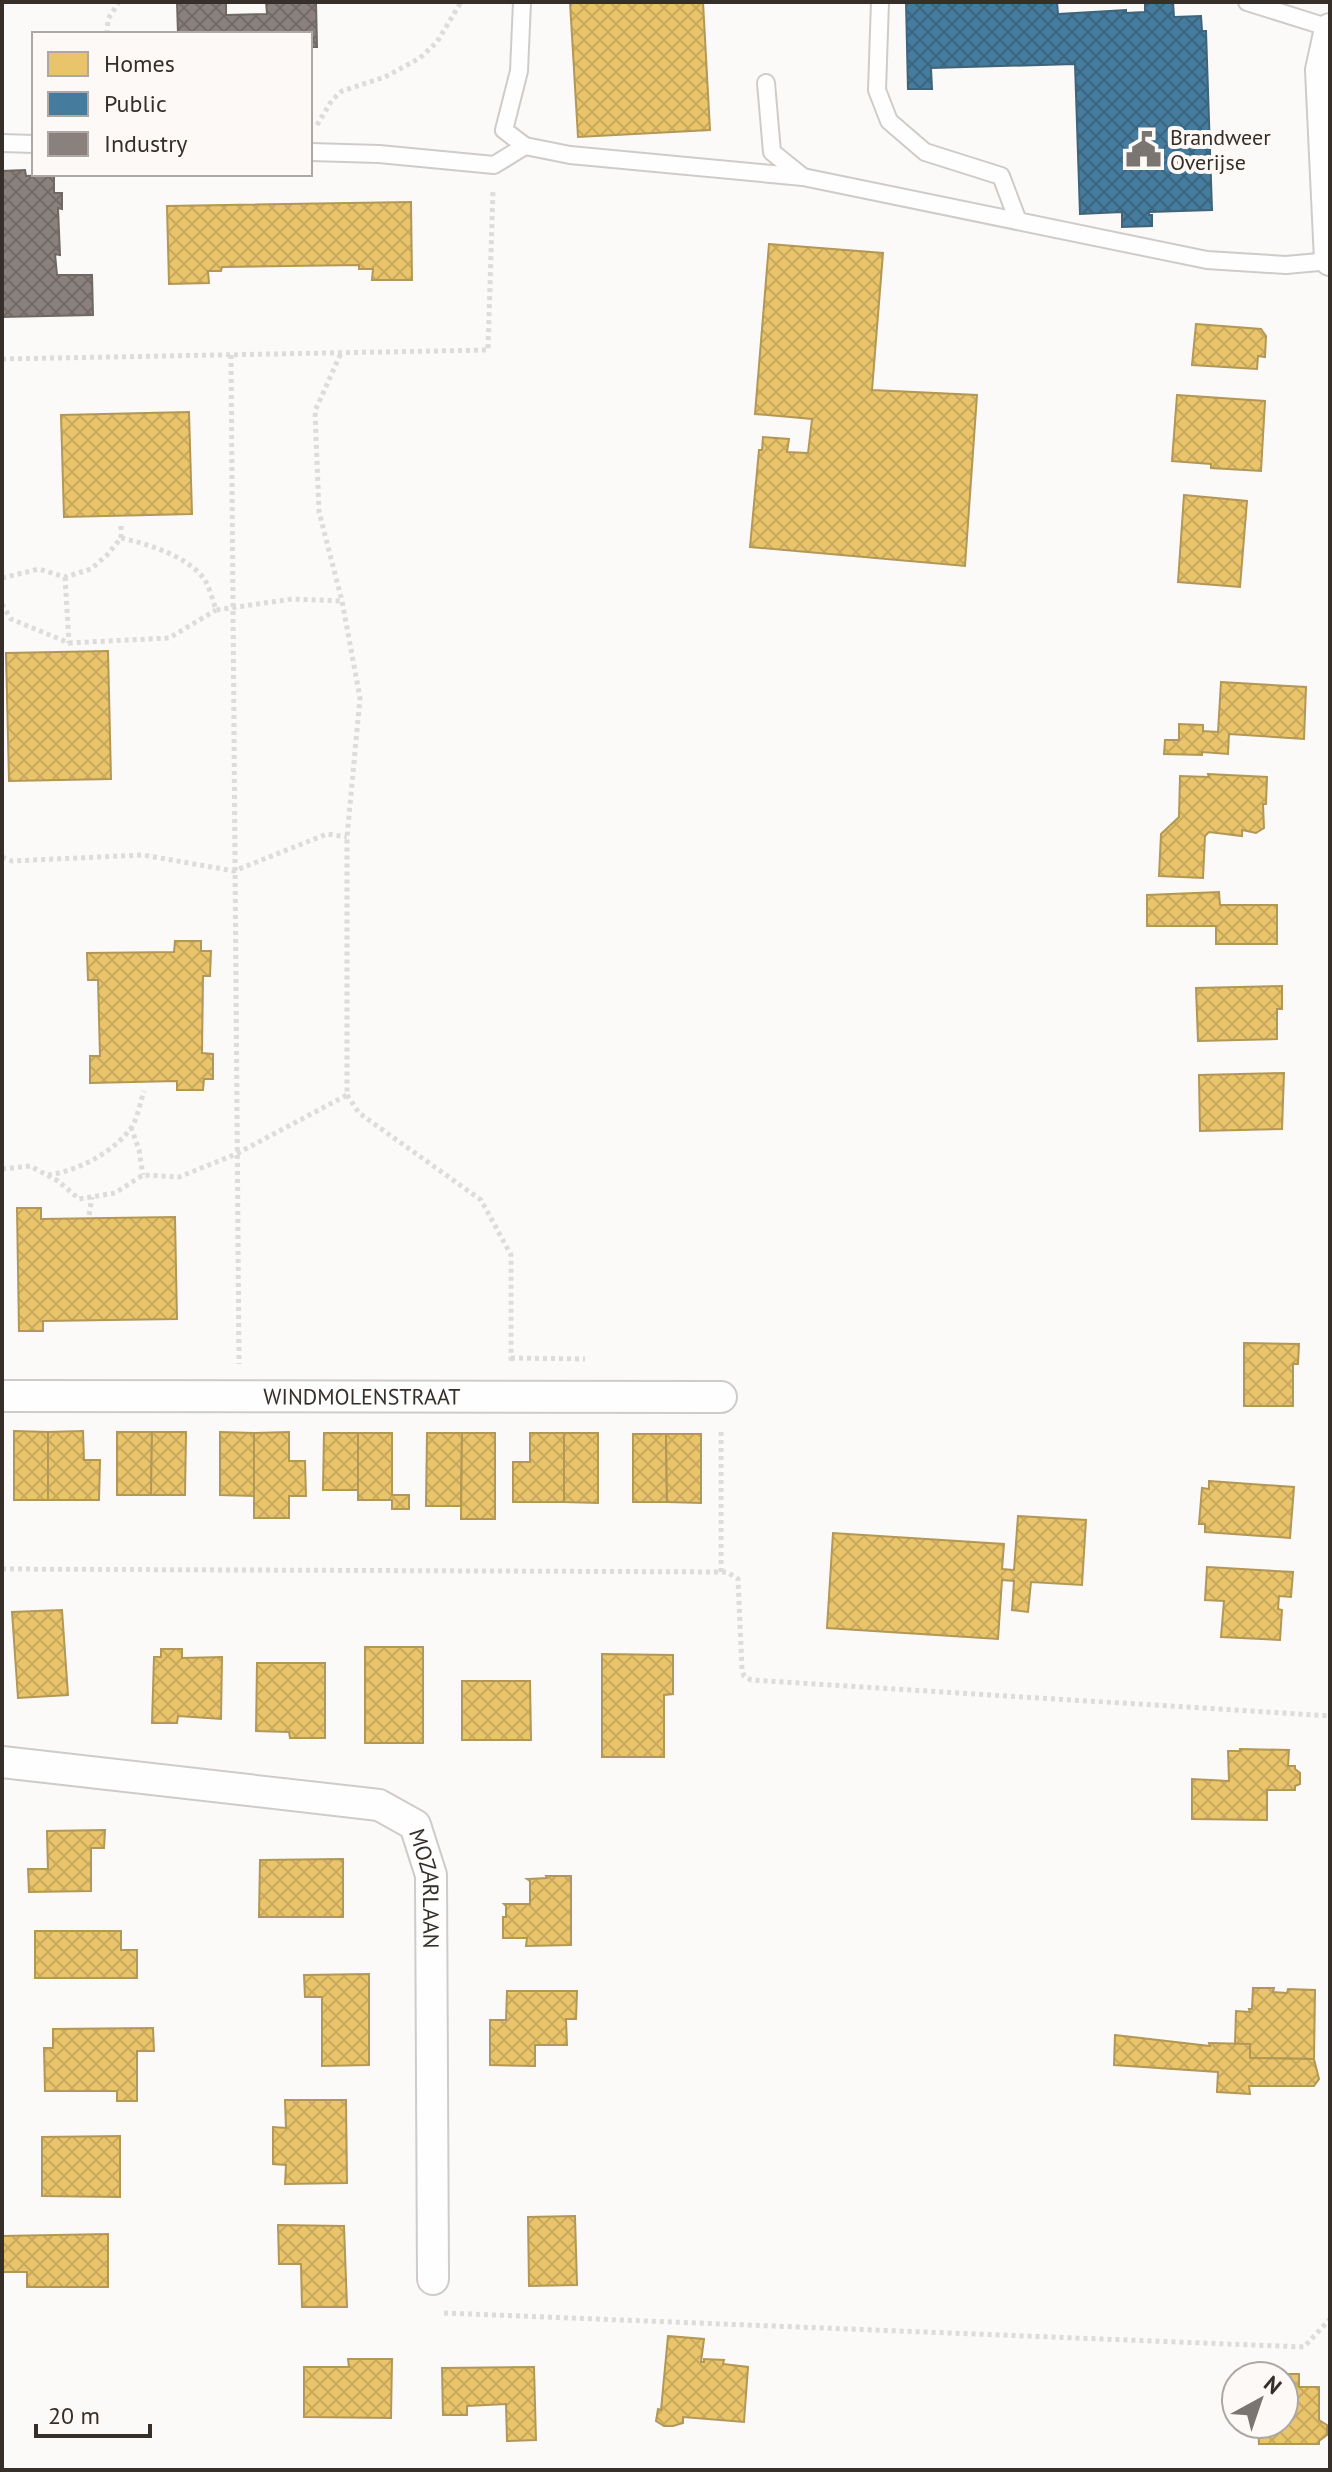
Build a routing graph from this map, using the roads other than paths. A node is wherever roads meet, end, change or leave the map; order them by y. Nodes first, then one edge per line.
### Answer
1 (522, 2) edge
2 (880, 2) edge
3 (1247, 2) edge
4 (1330, 28) edge
5 (766, 83) dead end
6 (1328, 110) edge
7 (2, 143) edge
8 (32, 144) edge
9 (312, 144) edge
10 (525, 146) junction
11 (803, 177) junction
12 (1018, 221) junction
13 (1330, 261) edge
14 (2, 1396) edge
15 (721, 1397) road end
16 (2, 1762) edge
17 (433, 2279) road end

1 - 10 lane
2 - 12 lane
3 - 4 lane
4 - 6 street
5 - 11 lane
6 - 13 street
7 - 8 lane
9 - 10 lane
10 - 11 lane
11 - 12 lane
12 - 13 lane
14 - 15 street, WINDMOLENSTRAAT
16 - 17 street, MOZARLAAN

